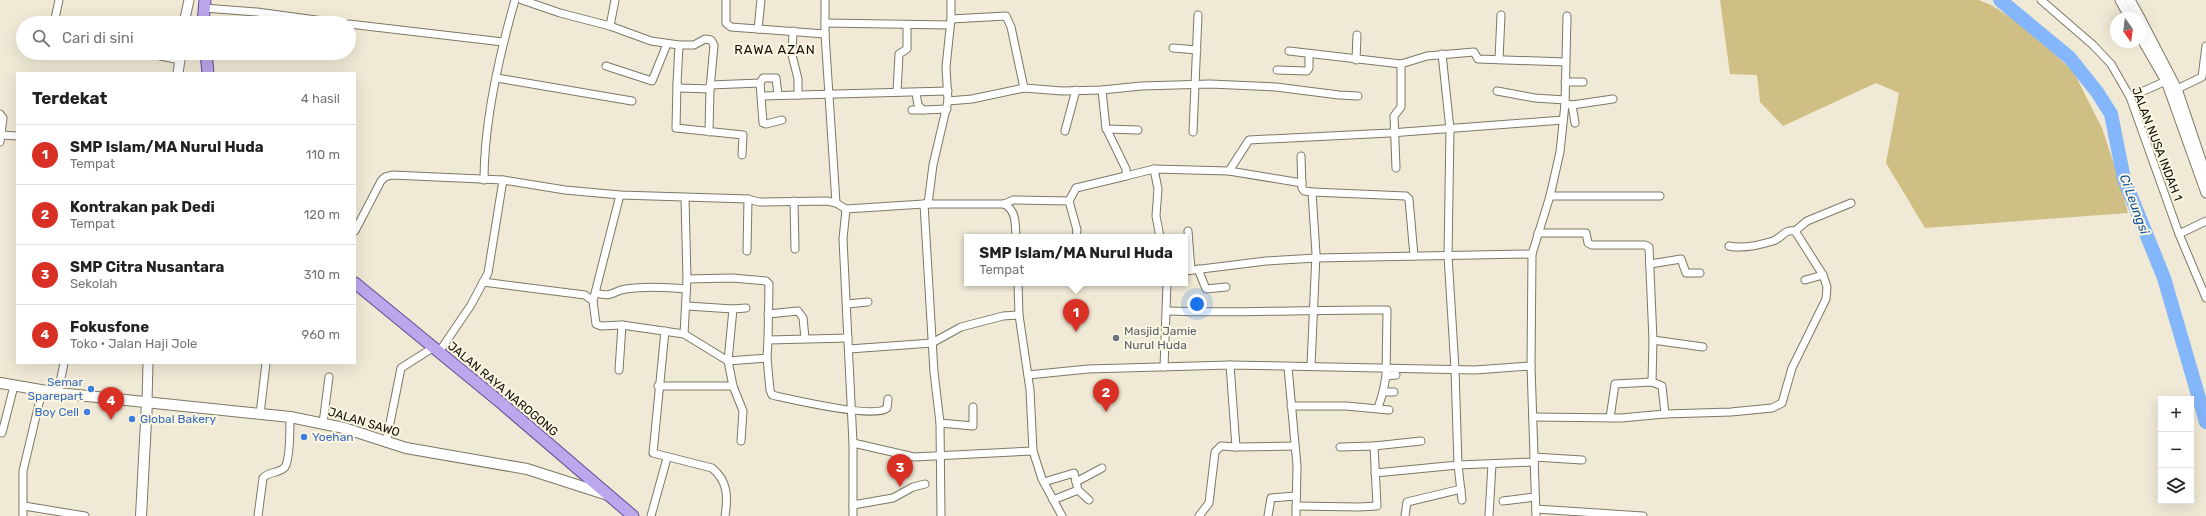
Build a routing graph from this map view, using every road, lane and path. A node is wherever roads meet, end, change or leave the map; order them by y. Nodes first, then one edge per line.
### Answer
1 (59, 0) edge
2 (189, 0) edge
3 (514, 0) edge
4 (522, 0) edge
5 (615, 0) edge
6 (726, 0) edge
7 (761, 0) edge
8 (825, 0) edge
9 (951, 0) edge
10 (2041, 0) edge
11 (2120, 0) edge
12 (2130, 0) edge
13 (204, 4) edge
14 (2127, 12) edge
15 (2137, 12) edge
16 (1198, 15) dead end
17 (1502, 15) dead end
18 (56, 16) edge
19 (186, 16) edge
20 (204, 16) edge
21 (287, 16) edge
22 (1567, 16) dead end
23 (951, 22) junction
24 (825, 23) junction
25 (356, 25) edge
26 (907, 25) junction
27 (610, 26) junction
28 (758, 29) junction
29 (2146, 30) edge
30 (793, 31) junction
31 (825, 34) junction
32 (1357, 36) dead end
33 (503, 42) junction
34 (667, 44) junction
35 (679, 45) junction
36 (2146, 46) edge
37 (2206, 46) edge
38 (1173, 48) dead end
39 (1197, 50) junction
40 (1289, 51) dead end
41 (1309, 54) junction
42 (1442, 54) junction
43 (1499, 59) junction
44 (180, 60) edge
45 (207, 60) edge
46 (1356, 60) junction
47 (1565, 62) junction
48 (1401, 64) junction
49 (606, 66) dead end
50 (1277, 70) dead end
51 (178, 72) edge
52 (208, 72) edge
53 (497, 78) junction
54 (2166, 81) junction
55 (1565, 82) junction
56 (1583, 82) dead end
57 (760, 83) junction
58 (677, 84) junction
59 (1196, 84) junction
60 (710, 87) junction
61 (1024, 88) junction
62 (2177, 89) junction
63 (1076, 90) junction
64 (1102, 90) junction
65 (948, 91) junction
66 (1497, 91) dead end
67 (897, 92) junction
68 (916, 93) junction
69 (778, 95) junction
70 (798, 95) junction
71 (829, 95) junction
72 (762, 96) junction
73 (1358, 96) dead end
74 (2130, 97) junction
75 (1613, 99) dead end
76 (632, 101) dead end
77 (948, 101) junction
78 (1565, 102) junction
79 (1572, 105) junction
80 (947, 109) junction
81 (912, 110) dead end
82 (923, 110) junction
83 (0, 114) edge
84 (2183, 119) junction
85 (782, 120) dead end
86 (1563, 120) junction
87 (1575, 123) dead end
88 (1450, 129) junction
89 (1107, 130) junction
90 (1138, 130) dead end
91 (709, 132) junction
92 (1065, 132) dead end
93 (1193, 132) dead end
94 (1395, 133) junction
95 (16, 136) edge
96 (1, 138) edge
97 (742, 155) dead end
98 (1301, 156) dead end
99 (1396, 168) dead end
100 (1154, 169) junction
101 (1229, 171) junction
102 (2206, 175) edge
103 (1126, 176) junction
104 (484, 180) junction
105 (503, 180) junction
106 (1302, 183) junction
107 (1312, 192) junction
108 (2206, 193) edge
109 (620, 195) junction
110 (1550, 196) junction
111 (1660, 196) dead end
112 (685, 198) junction
113 (748, 199) junction
114 (794, 201) junction
115 (1069, 202) junction
116 (836, 203) junction
117 (1851, 203) dead end
118 (926, 204) junction
119 (1004, 204) junction
120 (846, 209) junction
121 (2206, 221) edge
122 (356, 229) edge
123 (1795, 231) junction
124 (1188, 232) dead end
125 (1538, 233) junction
126 (1016, 234) edge
127 (1076, 234) edge
128 (1159, 234) edge
129 (2179, 234) junction
130 (1729, 246) dead end
131 (795, 249) dead end
132 (747, 251) dead end
133 (1532, 254) junction
134 (1414, 256) junction
135 (1448, 256) junction
136 (1316, 258) junction
137 (1650, 264) junction
138 (1191, 270) edge
139 (1700, 273) dead end
140 (1823, 275) junction
141 (687, 279) junction
142 (1805, 280) dead end
143 (483, 282) junction
144 (356, 284) edge
145 (1018, 286) edge
146 (1167, 286) edge
147 (1226, 287) dead end
148 (686, 289) junction
149 (596, 294) junction
150 (2206, 298) edge
151 (593, 301) junction
152 (868, 302) dead end
153 (847, 304) junction
154 (686, 306) junction
155 (746, 308) dead end
156 (733, 309) junction
157 (1314, 310) junction
158 (1167, 311) junction
159 (768, 314) junction
160 (1019, 315) junction
161 (622, 325) junction
162 (665, 331) junction
163 (684, 334) junction
164 (805, 338) junction
165 (848, 338) junction
166 (768, 340) junction
167 (1653, 340) junction
168 (932, 343) junction
169 (1703, 347) dead end
170 (849, 349) junction
171 (436, 350) junction
172 (767, 358) junction
173 (728, 361) junction
174 (64, 364) edge
175 (148, 364) edge
176 (266, 364) edge
177 (1230, 365) junction
178 (1164, 366) junction
179 (1311, 366) junction
180 (1531, 366) junction
181 (1288, 367) junction
182 (1455, 369) junction
183 (619, 370) dead end
184 (1386, 372) junction
185 (1028, 375) junction
186 (1396, 375) dead end
187 (329, 377) dead end
188 (1652, 382) junction
189 (0, 383) edge
190 (14, 386) junction
191 (658, 386) junction
192 (733, 386) junction
193 (42, 391) junction
194 (1383, 392) junction
195 (1394, 392) dead end
196 (58, 393) junction
197 (888, 399) dead end
198 (147, 402) junction
199 (1291, 406) junction
200 (973, 407) dead end
201 (1378, 408) junction
202 (851, 410) junction
203 (1389, 410) dead end
204 (260, 414) junction
205 (1665, 414) junction
206 (290, 417) junction
207 (1533, 417) junction
208 (1610, 418) junction
209 (323, 423) junction
210 (940, 423) junction
211 (2, 433) dead end
212 (741, 440) dead end
213 (1421, 441) dead end
214 (386, 443) junction
215 (853, 443) junction
216 (1294, 446) junction
217 (1374, 446) junction
218 (1236, 447) junction
219 (1340, 447) dead end
220 (1033, 452) junction
221 (940, 455) junction
222 (667, 458) junction
223 (1534, 460) junction
224 (1582, 460) dead end
225 (1492, 464) junction
226 (1458, 465) junction
227 (1102, 468) dead end
228 (1376, 473) junction
229 (1044, 482) junction
230 (1076, 482) junction
231 (925, 484) dead end
232 (1461, 489) junction
233 (1078, 490) junction
234 (608, 495) junction
235 (1296, 496) junction
236 (1535, 497) junction
237 (1053, 500) junction
238 (1089, 500) dead end
239 (1462, 500) dead end
240 (1503, 501) dead end
241 (853, 505) junction
242 (24, 506) junction
243 (1296, 506) junction
244 (1536, 512) edge
245 (1580, 514) edge
246 (23, 516) edge
247 (85, 516) edge
248 (141, 516) edge
249 (258, 516) edge
250 (633, 516) edge
251 (651, 516) edge
252 (725, 516) edge
253 (853, 516) edge
254 (941, 516) edge
255 (1062, 516) edge
256 (1199, 516) edge
257 (1268, 516) edge
258 (1296, 516) edge
259 (1405, 516) edge
260 (1489, 516) edge
261 (1643, 516) edge

1 - 18 street
2 - 19 street
3 - 33 street
4 - 27 street
5 - 27 street
6 - 28 street
7 - 28 street
8 - 24 street
9 - 23 street
10 - 74 street, JALAN NUSA INDAH 1
11 - 14 street
12 - 15 street
13 - 20 main road
13 - 21 street
16 - 39 street
17 - 43 street
22 - 47 street
23 - 26 street
23 - 61 street
23 - 65 street
24 - 26 street
24 - 31 street
25 - 33 street
26 - 67 street
27 - 34 street
28 - 30 street
29 - 62 street
30 - 31 street
30 - 70 street
31 - 71 street
32 - 46 street
33 - 53 street
34 - 35 street
34 - 49 street
35 - 58 street
35 - 60 street
36 - 54 street
37 - 62 street
38 - 39 street
39 - 59 street
40 - 41 street
41 - 46 street
41 - 50 street
42 - 43 street
42 - 48 street
42 - 88 street
43 - 47 street
44 - 51 street
45 - 52 main road
46 - 48 street
47 - 55 street
48 - 94 street
53 - 76 street
53 - 104 street
54 - 74 street
54 - 84 street
55 - 56 street
55 - 78 street
57 - 60 street
57 - 69 street
57 - 72 street
58 - 60 street
58 - 91 street
59 - 64 street
59 - 73 street
59 - 93 street
60 - 91 street
61 - 63 street
61 - 77 street
62 - 84 street
63 - 64 street
63 - 92 street
64 - 89 street
65 - 68 street
65 - 77 street
66 - 78 street
67 - 68 street
67 - 71 street
68 - 82 street
69 - 70 street
69 - 72 street
70 - 71 street
71 - 116 street
72 - 85 street
74 - 129 street, JALAN NUSA INDAH 1
75 - 79 street
77 - 80 street
78 - 79 street
78 - 86 street
79 - 87 street
80 - 82 street
80 - 118 street
81 - 82 street
83 - 96 street
84 - 102 street
84 - 108 street
86 - 88 street
86 - 110 street
88 - 94 street
88 - 135 street
89 - 90 street
89 - 103 street
91 - 97 street
94 - 99 street
94 - 101 street
95 - 96 street
98 - 106 street
100 - 101 street
100 - 103 street
100 - 128 street
101 - 106 street
103 - 115 street
104 - 105 street
104 - 122 street
105 - 109 street
105 - 143 street
106 - 107 street
107 - 134 street
107 - 136 street
109 - 112 street
109 - 149 street
110 - 111 street
110 - 125 street
112 - 113 street
112 - 141 street
113 - 114 street
113 - 132 street
114 - 116 street
114 - 131 street
115 - 119 street
115 - 127 street
116 - 120 street
117 - 123 street
118 - 119 street
118 - 120 street
118 - 168 street
119 - 126 street
120 - 153 street
121 - 129 street
123 - 130 street
123 - 140 street
124 - 138 street
125 - 133 street
125 - 137 street
129 - 150 street, JALAN NUSA INDAH 1
133 - 135 street
133 - 180 street
134 - 135 street
134 - 136 street
135 - 182 street
136 - 138 street
136 - 157 street
137 - 139 street
137 - 167 street
138 - 147 street
140 - 142 street
140 - 205 street
141 - 148 street
141 - 159 street
143 - 151 street
143 - 171 street
144 - 171 main road, JALAN RAYA NAROGONG
145 - 160 street
146 - 158 street
148 - 149 street
148 - 154 street
149 - 151 street
151 - 161 street
152 - 153 street
153 - 165 street
154 - 156 street
154 - 163 street
155 - 156 street
156 - 173 street
157 - 158 street
157 - 179 street
157 - 184 street
158 - 178 street
159 - 164 street
159 - 166 street
160 - 168 street
160 - 185 street
161 - 162 street
161 - 183 street
162 - 163 street
162 - 191 street
163 - 173 street
164 - 165 street
164 - 166 street
165 - 170 street
166 - 172 street
167 - 169 street
167 - 188 street
168 - 170 street
168 - 210 street
170 - 202 street
171 - 214 street
171 - 234 main road, JALAN RAYA NAROGONG
172 - 173 street
172 - 202 street
173 - 192 street
174 - 196 street
175 - 198 street
176 - 204 street
177 - 178 street
177 - 181 street
177 - 218 street
178 - 185 street
179 - 181 street
179 - 184 street
180 - 182 street
180 - 207 street
181 - 199 street
182 - 184 street
182 - 226 street
184 - 186 street
184 - 194 street
185 - 220 street
187 - 209 street
188 - 205 street
188 - 208 street
189 - 190 main road, JALAN SAWO
190 - 193 main road, JALAN SAWO
190 - 211 street
191 - 192 street
191 - 222 street
192 - 212 street
193 - 196 main road, JALAN SAWO
193 - 242 street
194 - 195 street
194 - 201 street
196 - 198 main road, JALAN SAWO
197 - 202 street
198 - 204 main road, JALAN SAWO
198 - 248 main road
199 - 201 street
199 - 216 street
200 - 210 street
201 - 203 street
202 - 215 street
204 - 206 main road, JALAN SAWO
205 - 208 street
206 - 209 main road, JALAN SAWO
206 - 249 street
207 - 208 street
207 - 223 street
209 - 214 main road, JALAN SAWO
210 - 221 street
213 - 217 street
214 - 234 main road, JALAN SAWO
215 - 221 street
215 - 241 street
216 - 218 street
216 - 235 street
217 - 219 street
217 - 228 street
218 - 256 street
220 - 221 street
220 - 229 street
221 - 254 street
222 - 251 street
222 - 252 street
223 - 224 street
223 - 225 street
223 - 236 street
225 - 226 street
225 - 260 street
226 - 228 street
226 - 232 street
227 - 230 street
228 - 243 street
229 - 230 street
229 - 237 street
230 - 233 street
231 - 241 street
232 - 239 street
232 - 259 street
233 - 237 street
233 - 238 street
234 - 250 main road, JALAN RAYA NAROGONG
235 - 243 street
235 - 257 street
236 - 240 street
236 - 244 street
237 - 255 street
241 - 253 street
242 - 246 street
242 - 247 street
243 - 258 street
244 - 245 street
245 - 261 street

